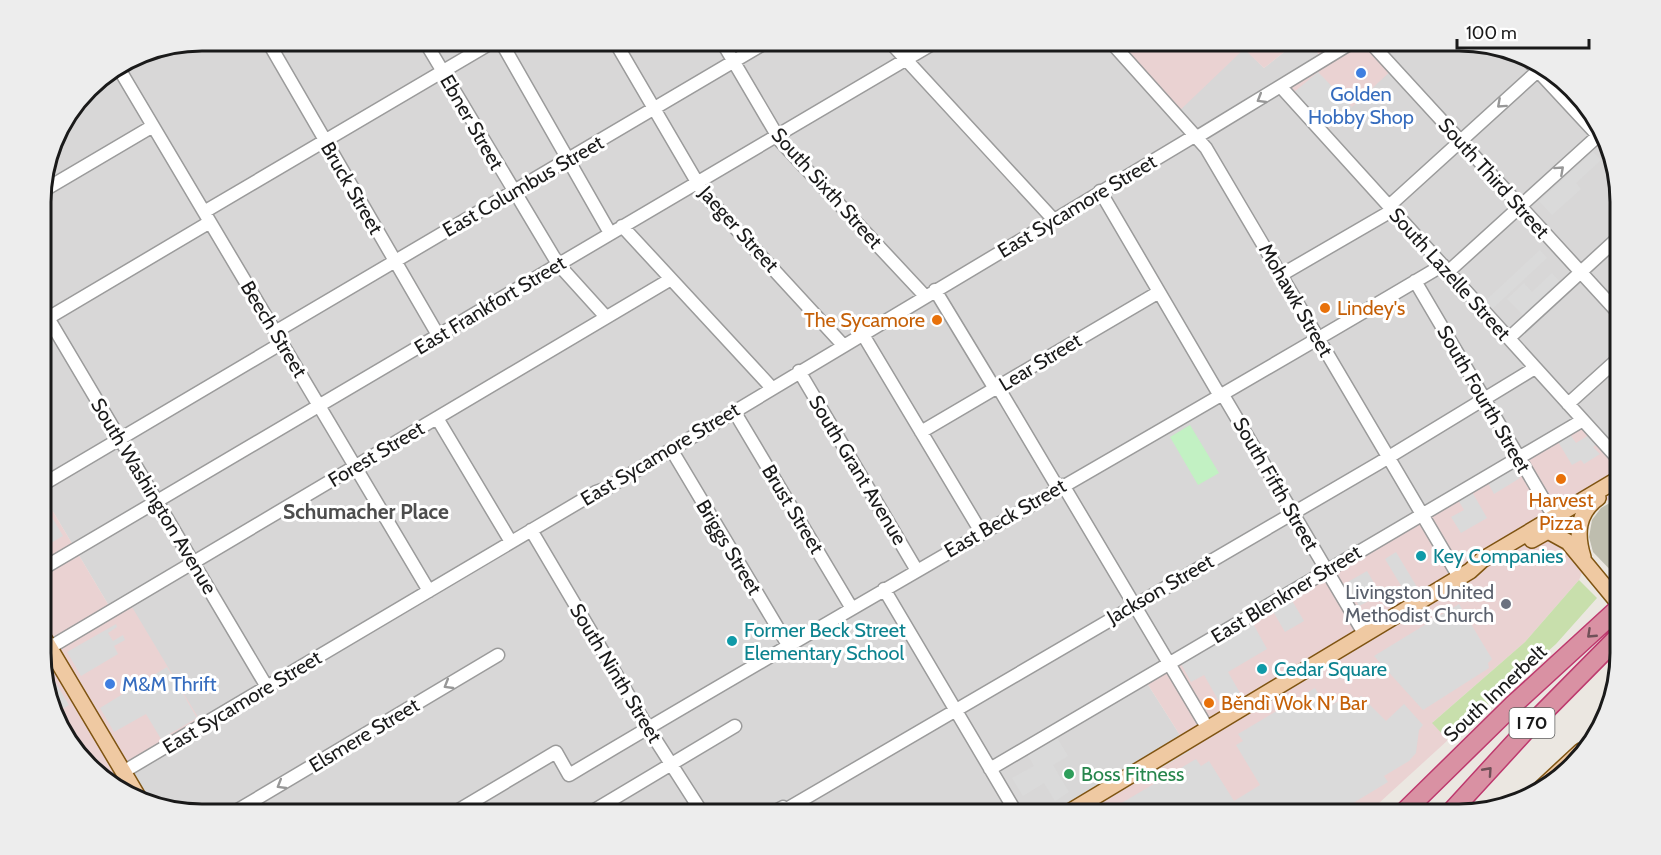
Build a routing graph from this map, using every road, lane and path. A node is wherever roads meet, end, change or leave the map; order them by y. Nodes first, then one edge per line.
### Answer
1 (273, 51) edge
2 (430, 51) edge
3 (479, 51) edge
4 (504, 51) edge
5 (620, 51) edge
6 (727, 51) edge
7 (752, 51) edge
8 (898, 51) edge
9 (921, 51) edge
10 (1119, 51) edge
11 (1338, 51) edge
12 (1378, 51) edge
13 (906, 60) junction
14 (733, 62) junction
15 (442, 72) junction
16 (1537, 72) edge
17 (122, 73) edge
18 (1553, 84) edge
19 (1281, 87) junction
20 (654, 109) junction
21 (1589, 124) edge
22 (153, 126) junction
23 (777, 136) junction
24 (1196, 136) junction
25 (1597, 140) edge
26 (325, 141) junction
27 (1460, 141) junction
28 (567, 160) junction
29 (697, 182) junction
30 (52, 186) edge
31 (1100, 191) junction
32 (513, 192) junction
33 (1520, 206) junction
34 (1391, 208) junction
35 (207, 217) junction
36 (1053, 219) junction
37 (622, 226) junction
38 (610, 233) junction
39 (1610, 246) edge
40 (395, 261) junction
41 (558, 264) junction
42 (1446, 268) junction
43 (1581, 273) junction
44 (1281, 275) junction
45 (671, 279) junction
46 (1415, 281) junction
47 (1159, 292) junction
48 (930, 293) junction
49 (1610, 304) edge
50 (51, 316) edge
51 (606, 317) junction
52 (51, 329) edge
53 (862, 333) junction
54 (438, 335) junction
55 (279, 337) junction
56 (1319, 338) junction
57 (1509, 338) junction
58 (843, 345) junction
59 (1610, 366) edge
60 (1535, 368) junction
61 (799, 371) junction
62 (772, 388) junction
63 (997, 388) junction
64 (1222, 396) junction
65 (1484, 398) junction
66 (1568, 404) junction
67 (320, 405) junction
68 (734, 411) junction
69 (437, 418) junction
70 (1583, 420) junction
71 (921, 432) junction
72 (120, 438) junction
73 (671, 449) junction
74 (1610, 450) edge
75 (1388, 457) junction
76 (1519, 458) junction
77 (355, 466) junction
78 (51, 480) edge
79 (1610, 484) edge
80 (1060, 487) junction
81 (1610, 491) edge
82 (1598, 498) junction
83 (156, 500) junction
84 (1292, 512) junction
85 (1422, 515) junction
86 (1555, 516) junction
87 (531, 531) junction
88 (981, 532) junction
89 (511, 542) junction
90 (193, 562) junction
91 (51, 564) edge
92 (916, 569) junction
93 (1588, 569) junction
94 (1326, 571) junction
95 (1465, 574) junction
96 (884, 589) junction
97 (429, 591) junction
98 (1610, 594) edge
99 (1134, 604) junction
100 (851, 607) junction
101 (1610, 615) edge
102 (1365, 635) junction
103 (788, 645) junction
104 (1610, 645) edge
105 (51, 647) edge
106 (51, 651) edge
107 (498, 655) dead end
108 (1169, 664) junction
109 (267, 687) junction
110 (955, 710) junction
111 (735, 726) dead end
112 (648, 728) junction
113 (1208, 729) junction
114 (672, 764) junction
115 (990, 769) junction
116 (123, 772) junction
117 (131, 786) edge
118 (248, 804) edge
119 (469, 804) edge
120 (605, 804) edge
121 (697, 804) edge
122 (791, 804) edge
123 (1011, 804) edge
124 (1083, 804) edge
125 (1412, 804) edge
126 (1458, 804) edge

1 - 26 street, Bruck Street
2 - 15 street, Ebner Street
3 - 15 street
4 - 28 street
5 - 20 street, Jaeger Street
6 - 14 street, South Sixth Street
7 - 14 street, East Columbus Street
8 - 13 street
9 - 13 street, East Frankfort Street
10 - 24 street, Mohawk Street
11 - 19 street, East Sycamore Street
12 - 27 street, South Third Street
13 - 23 street, East Frankfort Street
13 - 36 street
14 - 20 street, East Columbus Street
14 - 23 street, South Sixth Street
15 - 26 street
15 - 32 street, Ebner Street
16 -> 27 street
17 - 22 street, Beech Street
18 - 21 street
19 -> 24 street, East Sycamore Street
19 - 34 street, South Lazelle Street
20 - 28 street, East Columbus Street
20 - 29 street, Jaeger Street
22 - 30 street
22 - 35 street, Beech Street
23 - 29 street, East Frankfort Street
23 - 48 street, South Sixth Street
24 - 31 street, East Sycamore Street
24 - 44 street, Mohawk Street
33 -> 25 street, East Beck Street
26 - 35 street
26 - 40 street, Bruck Street
27 - 33 street, South Third Street
27 - 34 street
28 - 32 street, East Columbus Street
28 - 38 street
29 - 37 street, East Frankfort Street
29 - 58 street, Jaeger Street
31 - 36 street, East Sycamore Street
31 - 47 street, South Fifth Street
32 - 40 street, East Columbus Street
32 - 41 street, Ebner Street
33 - 42 street, East Beck Street
33 - 43 street, South Third Street
34 - 42 street, South Lazelle Street
34 - 44 street
35 - 50 street
35 - 55 street, Beech Street
36 - 48 street, East Sycamore Street
37 - 38 street, East Frankfort Street
37 - 45 street
38 - 41 street, East Frankfort Street
39 - 43 street
40 - 54 street, Bruck Street
40 - 55 street, East Columbus Street
41 - 51 street, Ebner Street
41 - 54 street, East Frankfort Street
42 - 46 street, East Beck Street
42 - 57 street, South Lazelle Street
43 - 49 street, South Third Street
43 - 57 street
44 - 56 street, Mohawk Street
45 - 51 street, Forest Street
45 - 62 street
46 - 56 street, East Beck Street
46 - 65 street, South Fourth Street
47 - 63 street, Lear Street
47 - 64 street, South Fifth Street
48 - 53 street, East Sycamore Street
48 - 63 street, South Sixth Street
51 - 69 street, Forest Street
52 - 72 street, South Washington Avenue
53 - 58 street, East Sycamore Street
53 - 71 street
54 - 67 street, East Frankfort Street
55 - 67 street, Beech Street
55 - 72 street, East Columbus Street
56 - 64 street, East Beck Street
56 - 75 street, Mohawk Street
57 - 60 street, South Lazelle Street
58 - 61 street, East Sycamore Street
59 - 66 street
60 - 65 street, Jackson Street
60 - 66 street, South Lazelle Street
61 - 62 street, East Sycamore Street
61 - 92 street, South Grant Avenue
62 - 68 street, East Sycamore Street
63 - 71 street, Lear Street
63 - 80 street, South Sixth Street
64 - 80 street, East Beck Street
64 - 84 street, South Fifth Street
65 - 75 street, Jackson Street
65 - 76 street, South Fourth Street
66 - 70 street, South Lazelle Street
67 - 77 street, Beech Street
67 - 83 street, East Frankfort Street
68 - 73 street, East Sycamore Street
68 - 100 street, Brust Street
69 - 77 street, Forest Street
69 - 89 street
70 - 74 street, South Lazelle Street
70 - 76 street, East Blenkner Street
71 - 88 street
72 - 78 street, East Columbus Street
72 - 83 street, South Washington Avenue
73 - 87 street, East Sycamore Street
73 - 103 street, Briggs Street
75 - 84 street, Jackson Street
75 - 85 street, Mohawk Street
76 - 85 street, East Blenkner Street
76 - 86 street, South Fourth Street
77 - 90 street, Forest Street
77 - 97 street, Beech Street
79 - 86 main road
80 - 88 street, East Beck Street
80 - 99 street, South Sixth Street
81 - 82 main road
82 - 86 main road
82 - 93 main road
83 - 90 street, South Washington Avenue
83 - 91 street, East Frankfort Street
84 - 94 street, South Fifth Street
84 - 99 street, Jackson Street
85 - 94 street, East Blenkner Street
85 - 95 street, Mohawk Street
86 - 95 main road
87 - 89 street, East Sycamore Street
87 - 112 street, South Ninth Street
88 - 92 street, East Beck Street
89 - 97 street, East Sycamore Street
90 - 105 street, Forest Street
90 - 109 street, South Washington Avenue
92 - 96 street, East Beck Street
93 - 95 main road
93 - 98 main road
94 - 102 street, South Fifth Street
94 - 108 street, East Blenkner Street
95 - 102 main road
96 - 100 street, East Beck Street
96 - 110 street
97 - 109 street, East Sycamore Street
99 - 108 street, South Sixth Street
99 - 110 street, Jackson Street
100 - 103 street, East Beck Street
101 -> 125 highway, South Innerbelt / I 70
102 - 113 main road
103 - 112 street, East Beck Street
126 -> 104 highway, I 70
106 - 116 main road
107 -> 118 street, Elsmere Street
108 - 113 street, South Sixth Street
108 - 115 street, East Blenkner Street
109 - 116 street, East Sycamore Street
110 - 115 street
110 - 122 street, Jackson Street
111 - 114 street
112 - 114 street, South Ninth Street
112 - 119 street, East Beck Street
113 - 124 main road
114 - 120 street
114 - 121 street, South Ninth Street
115 - 123 street
116 - 117 main road

